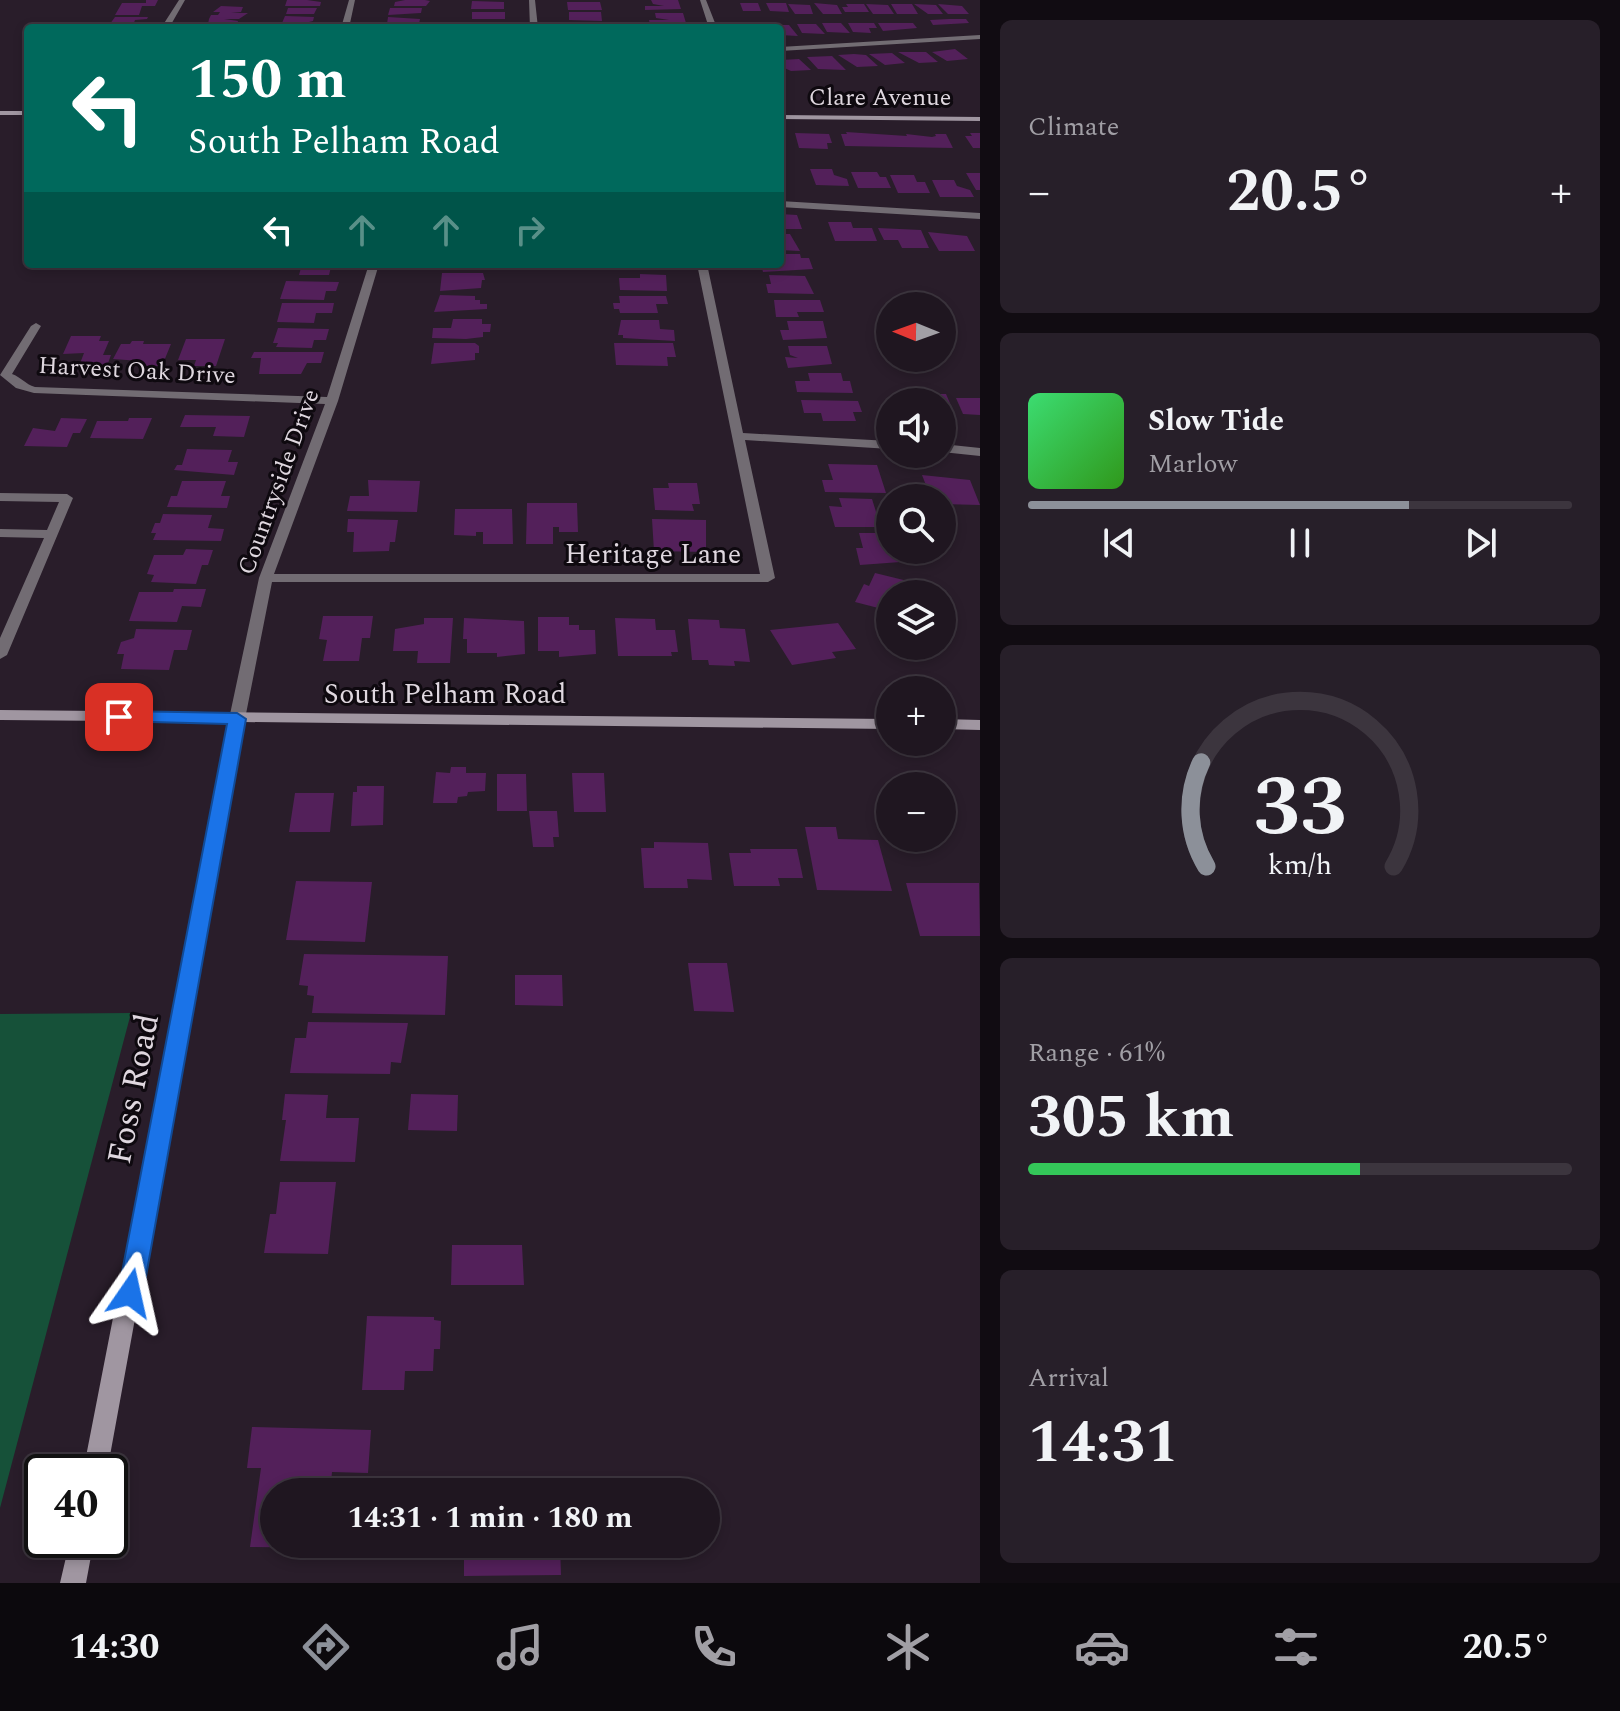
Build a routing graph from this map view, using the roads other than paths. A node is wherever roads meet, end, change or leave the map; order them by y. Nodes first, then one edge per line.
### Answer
1 (182, 0) edge
2 (352, 0) edge
3 (532, 0) edge
4 (703, 0) edge
5 (167, 24) edge
6 (346, 24) edge
7 (534, 24) edge
8 (712, 24) edge
9 (980, 37) edge
10 (784, 49) edge
11 (0, 113) edge
12 (24, 113) edge
13 (784, 117) edge
14 (980, 119) edge
15 (784, 204) edge
16 (980, 216) edge
17 (373, 268) edge
18 (703, 268) edge
19 (36, 326) dead end
20 (332, 401) junction
21 (737, 436) junction
22 (876, 444) edge
23 (956, 449) edge
24 (980, 452) edge
25 (0, 497) edge
26 (0, 533) edge
27 (52, 534) junction
28 (266, 578) junction
29 (0, 655) edge
30 (0, 715) edge
31 (237, 719) junction
32 (876, 724) edge
33 (956, 724) edge
34 (980, 725) edge
35 (98, 1454) edge
36 (78, 1558) edge
37 (73, 1583) edge

1 - 5 street
2 - 6 street
3 - 7 street
4 - 8 street
9 - 10 street
11 - 12 street
13 - 14 street, Clare Avenue
15 - 16 street
17 - 20 street, Countryside Drive
18 - 21 street, Heritage Lane
19 - 20 street, Harvest Oak Drive
20 - 28 street, Countryside Drive
21 - 22 street
21 - 28 street, Heritage Lane
23 - 24 street
25 - 27 street
26 - 27 street
27 - 29 street
28 - 31 street, Countryside Drive
30 - 31 street, South Pelham Road
31 - 32 street, South Pelham Road
31 - 35 street, Foss Road
33 - 34 street
36 - 37 street

